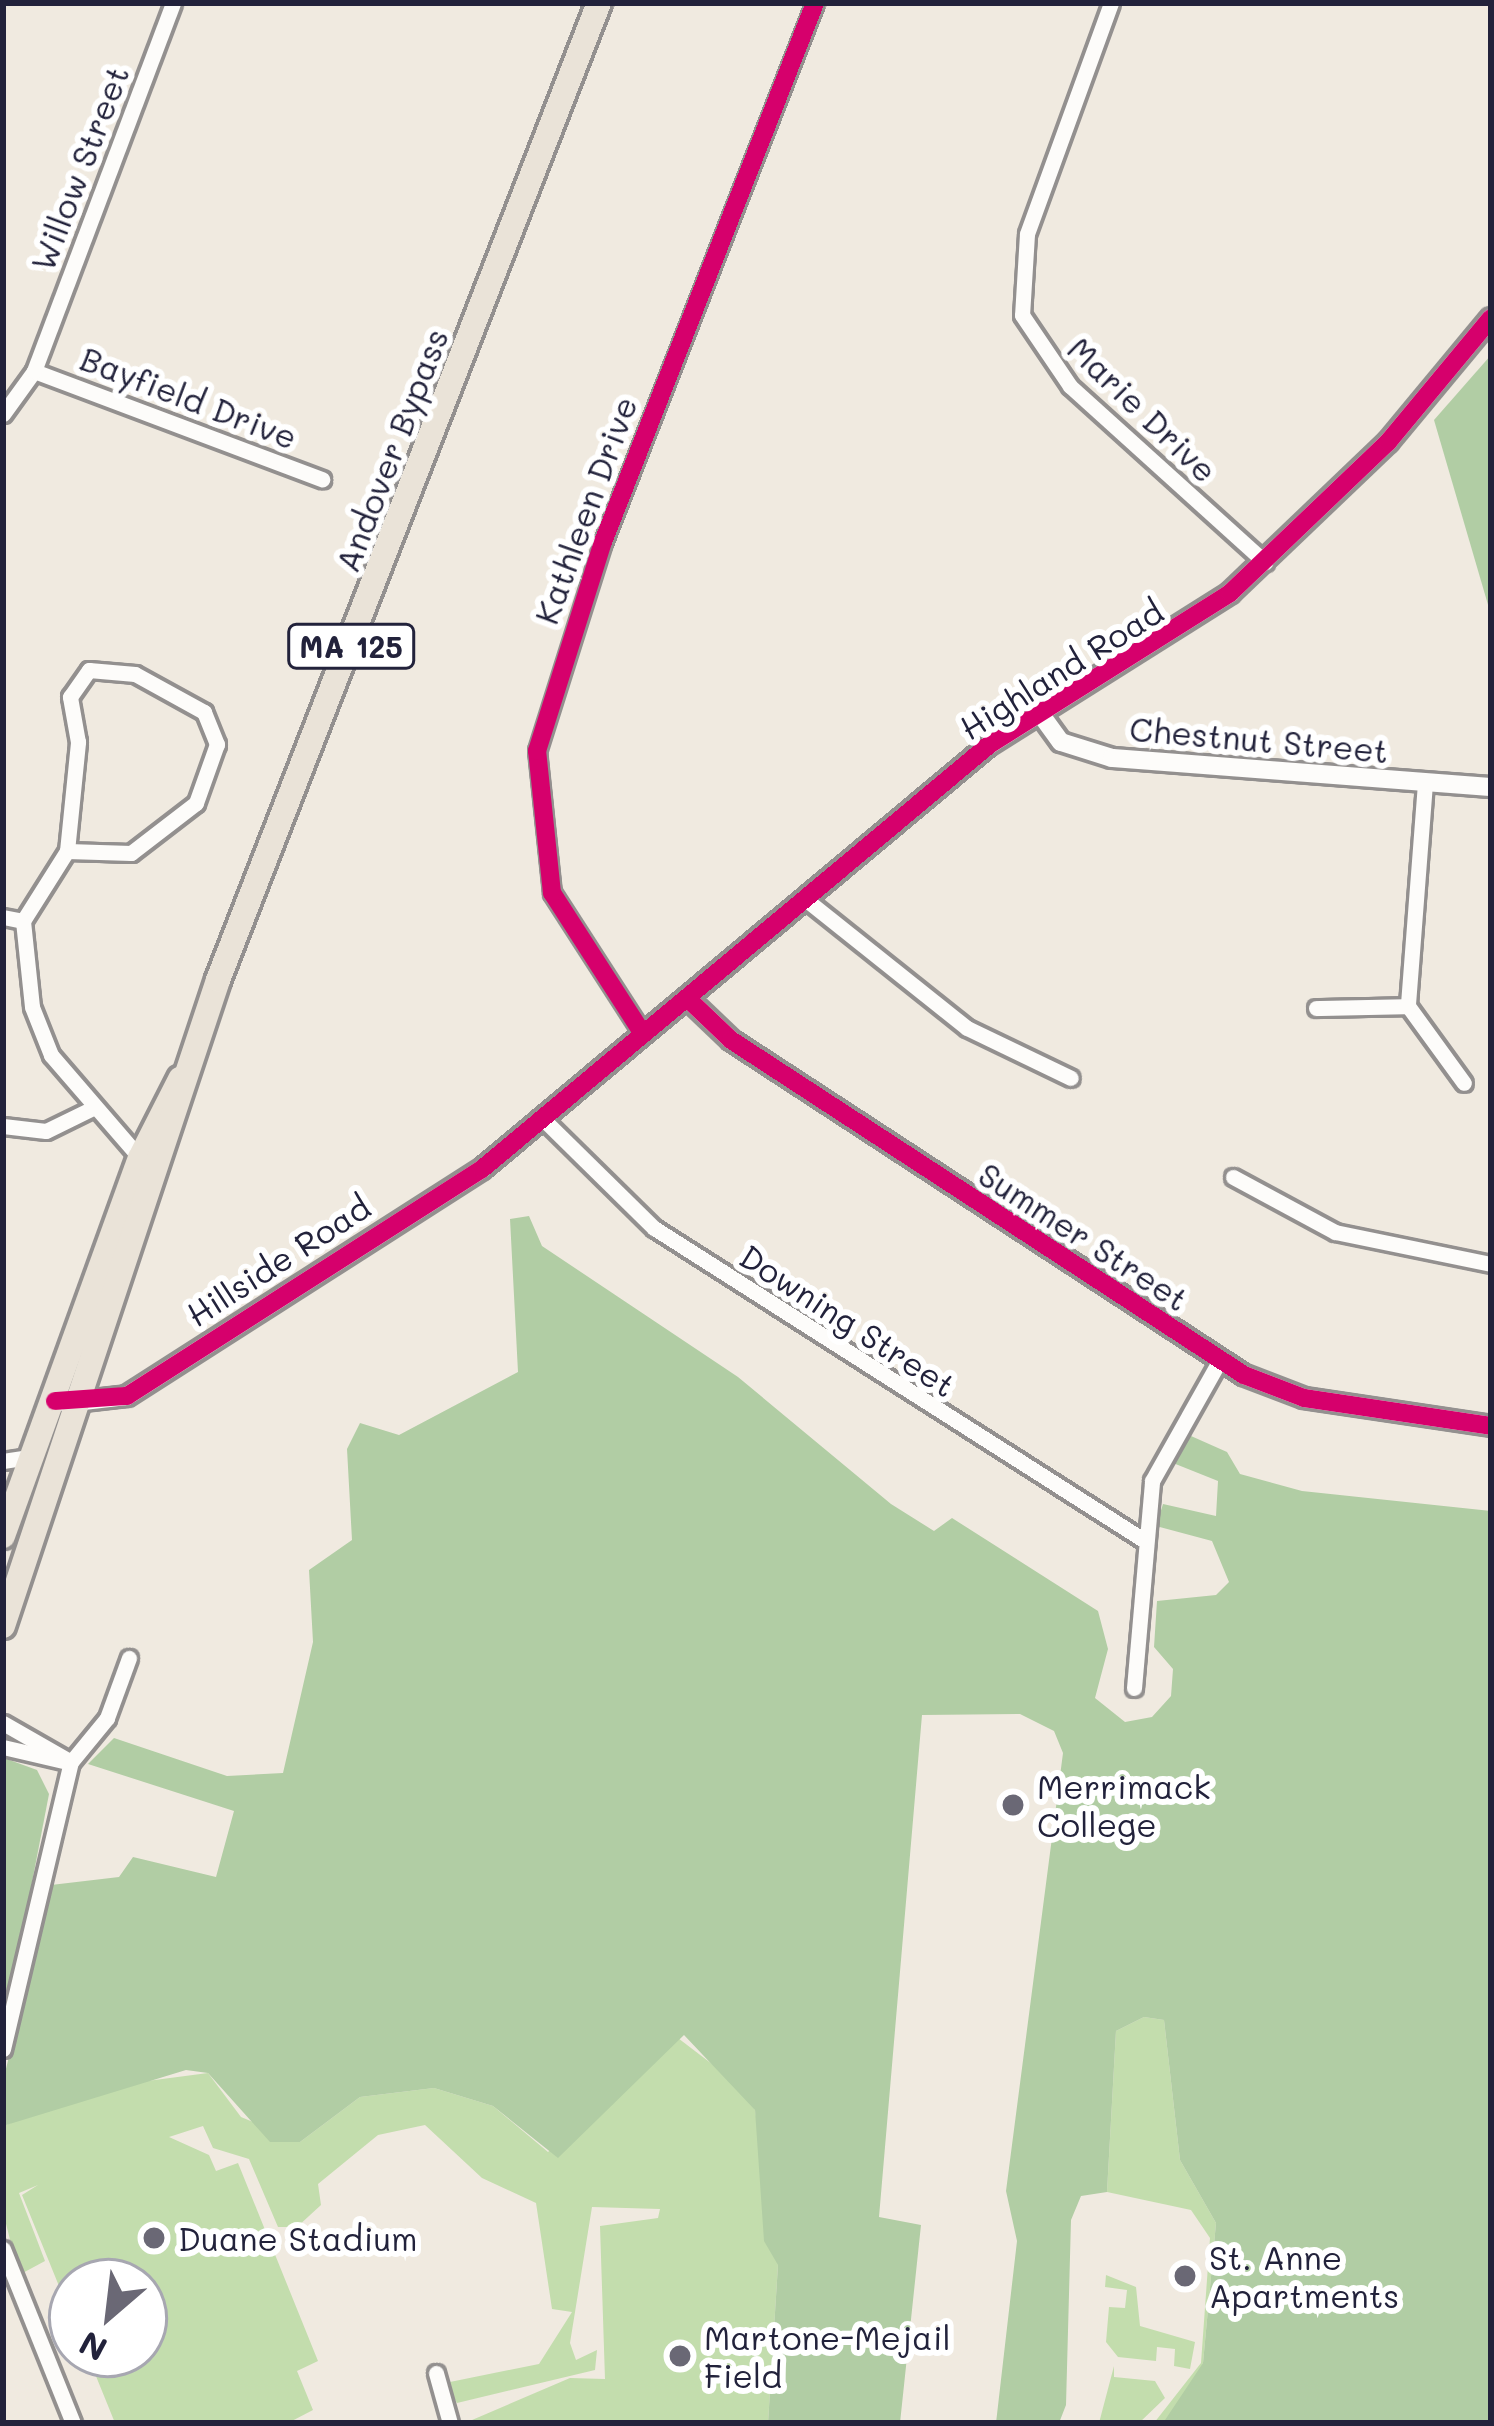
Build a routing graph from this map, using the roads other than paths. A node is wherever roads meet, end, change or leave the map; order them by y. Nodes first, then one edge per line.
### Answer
1 (173, 3) edge
2 (598, 3) edge
3 (815, 3) edge
4 (1111, 3) edge
5 (1491, 318) edge
6 (34, 371) junction
7 (3, 413) edge
8 (322, 479) dead end
9 (1264, 562) junction
10 (1039, 712) junction
11 (1425, 783) junction
12 (1491, 787) edge
13 (67, 851) junction
14 (804, 898) junction
15 (3, 917) edge
16 (23, 921) junction
17 (687, 998) junction
18 (1408, 1006) junction
19 (1316, 1008) dead end
20 (643, 1034) junction
21 (192, 1055) junction
22 (1071, 1078) dead end
23 (1464, 1083) dead end
24 (93, 1108) junction
25 (543, 1119) junction
26 (3, 1126) edge
27 (524, 1136) joint
28 (140, 1158) junction
29 (1233, 1178) dead end
30 (1491, 1264) edge
31 (1220, 1360) junction
32 (68, 1404) junction
33 (1491, 1426) edge
34 (48, 1457) junction
35 (3, 1461) edge
36 (3, 1536) edge
37 (1142, 1539) junction
38 (3, 1626) edge
39 (129, 1658) dead end
40 (1134, 1688) dead end
41 (3, 1724) edge
42 (3, 1747) edge
43 (71, 1762) junction
44 (3, 2049) edge
45 (3, 2248) edge
46 (436, 2373) dead end
47 (73, 2423) edge
48 (449, 2423) edge

1 - 6 street, Willow Street
2 - 21 main road, Andover Bypass / MA 125
3 - 20 street, Kathleen Drive
4 - 9 street, Marie Drive
5 - 9 street, Highland Road
6 - 7 street, Willow Street
6 - 8 street, Bayfield Drive
9 - 10 street, Highland Road
10 - 11 street, Chestnut Street
10 - 14 street, Highland Road
11 - 12 street, Chestnut Street
11 - 18 street
13 - 13 street
13 - 16 street
14 - 17 street, Highland Road
14 - 22 street
15 - 16 street
16 - 24 street
17 - 20 street, Highland Road
17 - 31 street, Summer Street
18 - 19 street
18 - 23 street
20 - 25 street, Highland Road
21 - 28 main road, Andover Bypass / MA 125
21 - 32 main road, Andover Bypass / MA 125
24 - 26 street
24 - 28 street
25 - 27 street, Highland Road
25 - 37 street, Downing Street
27 - 32 street, Hillside Road
28 - 32 main road, Andover Bypass / MA 125
29 - 30 street
31 - 33 street, Summer Street
31 - 37 street
32 - 34 main road, Andover Bypass / MA 125
34 - 35 street
34 - 36 main road, Andover Bypass / MA 125
34 - 38 main road, Andover Bypass / MA 125
37 - 40 street
39 - 43 street
41 - 43 street
42 - 43 street
43 - 44 street
45 - 47 street
46 - 48 street

